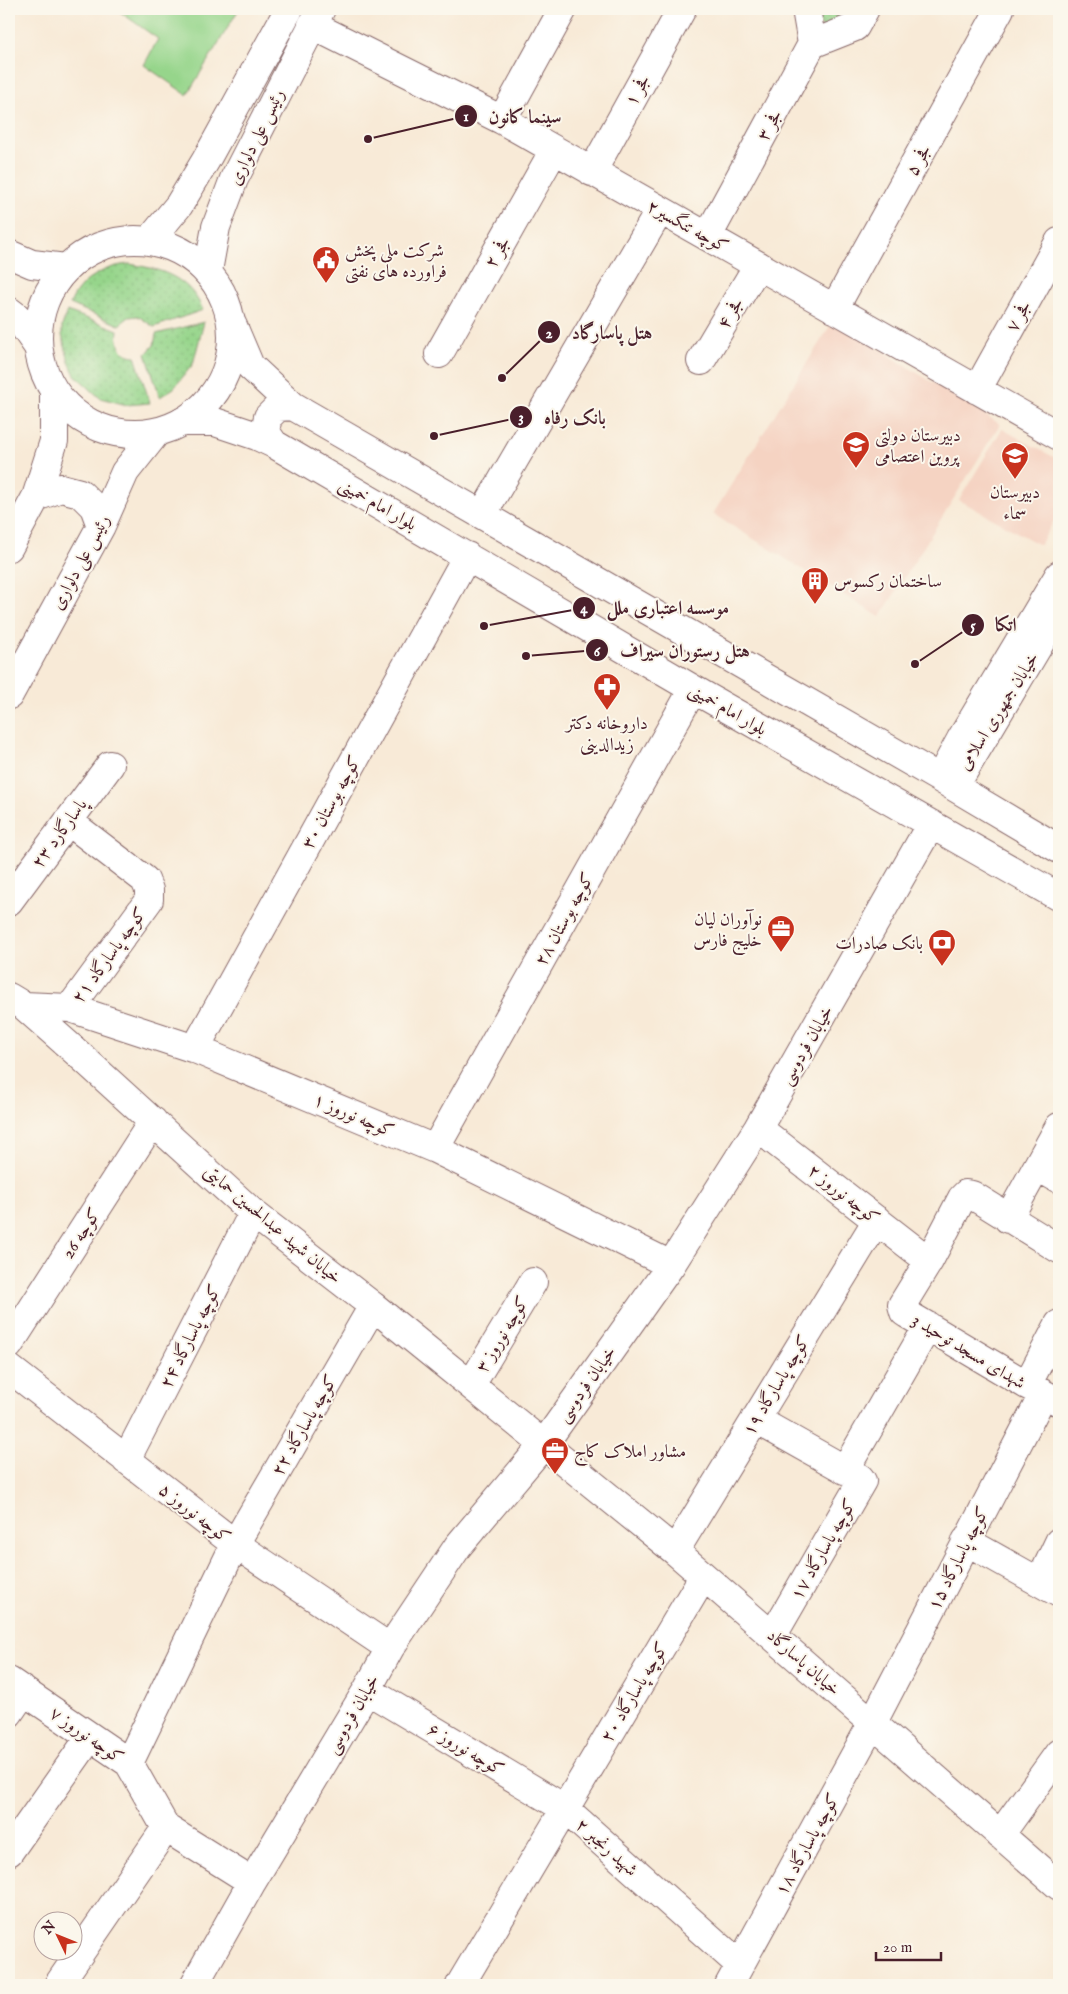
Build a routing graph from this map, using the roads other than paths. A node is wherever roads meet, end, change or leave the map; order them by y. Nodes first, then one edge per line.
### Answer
1 (289, 9) edge
2 (563, 9) edge
3 (682, 9) edge
4 (806, 9) edge
5 (865, 9) edge
6 (1000, 9) edge
7 (317, 17) edge
8 (812, 44) junction
9 (502, 120) junction
10 (554, 150) junction
11 (206, 160) junction
12 (592, 172) junction
13 (234, 179) junction
14 (660, 210) junction
15 (708, 236) junction
16 (150, 240) junction
17 (1059, 242) edge
18 (9, 254) edge
19 (758, 265) junction
20 (66, 268) junction
21 (208, 271) junction
22 (834, 309) junction
23 (9, 311) edge
24 (232, 326) junction
25 (38, 347) junction
26 (439, 354) dead end
27 (701, 361) dead end
28 (977, 390) junction
29 (54, 392) junction
30 (293, 406) junction
31 (182, 422) junction
32 (156, 433) junction
33 (1059, 436) edge
34 (274, 444) junction
35 (36, 497) junction
36 (482, 515) junction
37 (101, 526) junction
38 (9, 547) edge
39 (467, 556) junction
40 (1059, 574) edge
41 (1059, 611) edge
42 (693, 689) junction
43 (9, 694) edge
44 (969, 743) junction
45 (110, 765) dead end
46 (946, 782) junction
47 (68, 821) junction
48 (932, 824) junction
49 (1059, 849) edge
50 (1059, 897) edge
51 (9, 901) edge
52 (16, 1002) edge
53 (70, 1008) junction
54 (195, 1049) junction
55 (154, 1121) junction
56 (1059, 1127) edge
57 (758, 1128) junction
58 (435, 1149) junction
59 (1048, 1173) edge
60 (253, 1213) junction
61 (1008, 1219) junction
62 (877, 1220) junction
63 (1059, 1249) edge
64 (929, 1261) junction
65 (671, 1265) junction
66 (533, 1282) dead end
67 (373, 1306) junction
68 (1059, 1324) edge
69 (928, 1326) junction
70 (9, 1345) edge
71 (9, 1368) edge
72 (471, 1385) junction
73 (1043, 1394) edge
74 (755, 1419) junction
75 (544, 1444) junction
76 (126, 1460) junction
77 (845, 1470) junction
78 (966, 1541) junction
79 (1059, 1542) edge
80 (235, 1544) junction
81 (674, 1551) junction
82 (703, 1577) junction
83 (1050, 1587) edge
84 (773, 1635) junction
85 (390, 1648) junction
86 (367, 1690) junction
87 (14, 1695) edge
88 (873, 1722) junction
89 (90, 1737) junction
90 (1059, 1752) edge
91 (129, 1763) junction
92 (564, 1808) junction
93 (166, 1828) junction
94 (1000, 1834) junction
95 (9, 1852) edge
96 (252, 1882) junction
97 (1059, 1886) edge
98 (734, 1975) edge
99 (58, 1985) edge
100 (194, 1985) edge
101 (460, 1985) edge

1 - 11 street, رئیس علی دلواری
2 - 9 street
3 - 12 street, فجر ۱
4 - 8 street
5 - 8 street
6 - 22 street, فجر ۵
7 - 9 street, کوچه تنگسیر۲
7 - 13 street, رئیس علی دلواری
8 - 15 street, فجر ۳
9 - 10 street, کوچه تنگسیر۲
10 - 12 street, کوچه تنگسیر۲
10 - 26 street, فجر ۲
11 - 13 street
11 - 16 street, رئیس علی دلواری
12 - 14 street, کوچه تنگسیر۲
13 - 21 street, رئیس علی دلواری
14 - 15 street, کوچه تنگسیر۲
14 - 36 street
15 - 19 street, کوچه تنگسیر۲
16 - 20 street
16 - 21 street
17 - 28 street, فجر ۷
18 - 20 street
19 - 22 street, کوچه تنگسیر۲
19 - 27 street, فجر ۴
20 - 25 street
21 - 24 street
22 - 28 street, کوچه تنگسیر۲
23 - 25 street
24 - 30 street
24 - 31 street
25 - 29 street
28 - 33 street, کوچه تنگسیر۲
29 - 32 street
29 - 35 street
30 - 34 street
30 - 36 street
31 - 32 street
31 - 34 street, بلوار امام خمینی
32 - 37 street, رئیس علی دلواری
34 - 39 street, بلوار امام خمینی
35 - 37 street
35 - 38 street
36 - 46 street
37 - 43 street, رئیس علی دلواری
39 - 42 street, بلوار امام خمینی
39 - 54 street, کوچه بوستان ۳۰
40 - 44 street, خیابان جمهوری اسلامی
41 - 44 street, خیابان جمهوری اسلامی
42 - 48 street, بلوار امام خمینی
42 - 58 street, کوچه بوستان ۲۸
44 - 46 street, خیابان جمهوری اسلامی
45 - 47 street, پاسارگارد ۲۳
46 - 49 street
47 - 51 street, پاسارگارد ۲۳
47 - 53 street, کوچه پاسارگاد ۲۱
48 - 50 street, بلوار امام خمینی
48 - 57 street, خیابان فردوسی
52 - 53 street, کوچه نوروز ۱
52 - 55 street, خیابان شهید عبدالحسین حمایتی
53 - 54 street, کوچه نوروز ۱
54 - 58 street, کوچه نوروز ۱
55 - 60 street, خیابان شهید عبدالحسین حمایتی
55 - 70 street, کوچه 26
56 - 59 street
57 - 62 street, کوچه نوروز ۲
57 - 65 street, خیابان فردوسی
58 - 65 street, کوچه نوروز ۱
59 - 61 street
60 - 67 street, خیابان شهید عبدالحسین حمایتی
60 - 76 street, کوچه پاسارگاد ۲۴
61 - 63 street
61 - 64 street, شهدای مسجد توحید 3
62 - 64 street, کوچه نوروز ۲
62 - 74 street, کوچه پاسارگاد ۱۹
64 - 69 street, شهدای مسجد توحید 3
65 - 75 street, خیابان فردوسی
66 - 72 street, کوچه نوروز ۳
67 - 72 street, خیابان شهید عبدالحسین حمایتی
67 - 80 street, کوچه پاسارگاد ۲۲
68 - 73 street, کوچه پاسارگاد ۱۵
69 - 73 street, شهدای مسجد توحید 3
69 - 77 street
71 - 76 street, کوچه نوروز ۵
72 - 75 street, خیابان شهید عبدالحسین حمایتی
73 - 78 street, کوچه پاسارگاد ۱۵
74 - 77 street
74 - 81 street, کوچه پاسارگاد ۱۹
75 - 81 street, خیابان پاسارگاد
75 - 85 street, خیابان فردوسی
76 - 80 street, کوچه نوروز ۵
77 - 84 street, کوچه پاسارگاد ۱۷
78 - 83 street
78 - 88 street, کوچه پاسارگاد ۱۵
79 - 83 street
80 - 85 street, کوچه نوروز ۵
80 - 91 street, کوچه پاسارگاد ۲۲
81 - 82 street, خیابان پاسارگاد
82 - 84 street, خیابان پاسارگاد
82 - 92 street, کوچه پاسارگاد ۲۰
84 - 88 street, خیابان پاسارگاد
85 - 86 street, خیابان فردوسی
86 - 92 street, کوچه نوروز ۶
86 - 96 street, خیابان فردوسی
87 - 89 street, کوچه نوروز ۷
88 - 94 street, خیابان پاسارگاد
88 - 98 street, کوچه پاسارگاد ۱۸
89 - 91 street, کوچه نوروز ۷
89 - 95 street
90 - 94 street
91 - 93 street, کوچه نوروز ۷
92 - 98 street, شهید رنجبر ۲
92 - 101 street, کوچه پاسارگاد ۲۰
93 - 96 street, کوچه نوروز ۷
93 - 99 street
94 - 97 street, خیابان پاسارگاد
96 - 100 street, خیابان فردوسی

